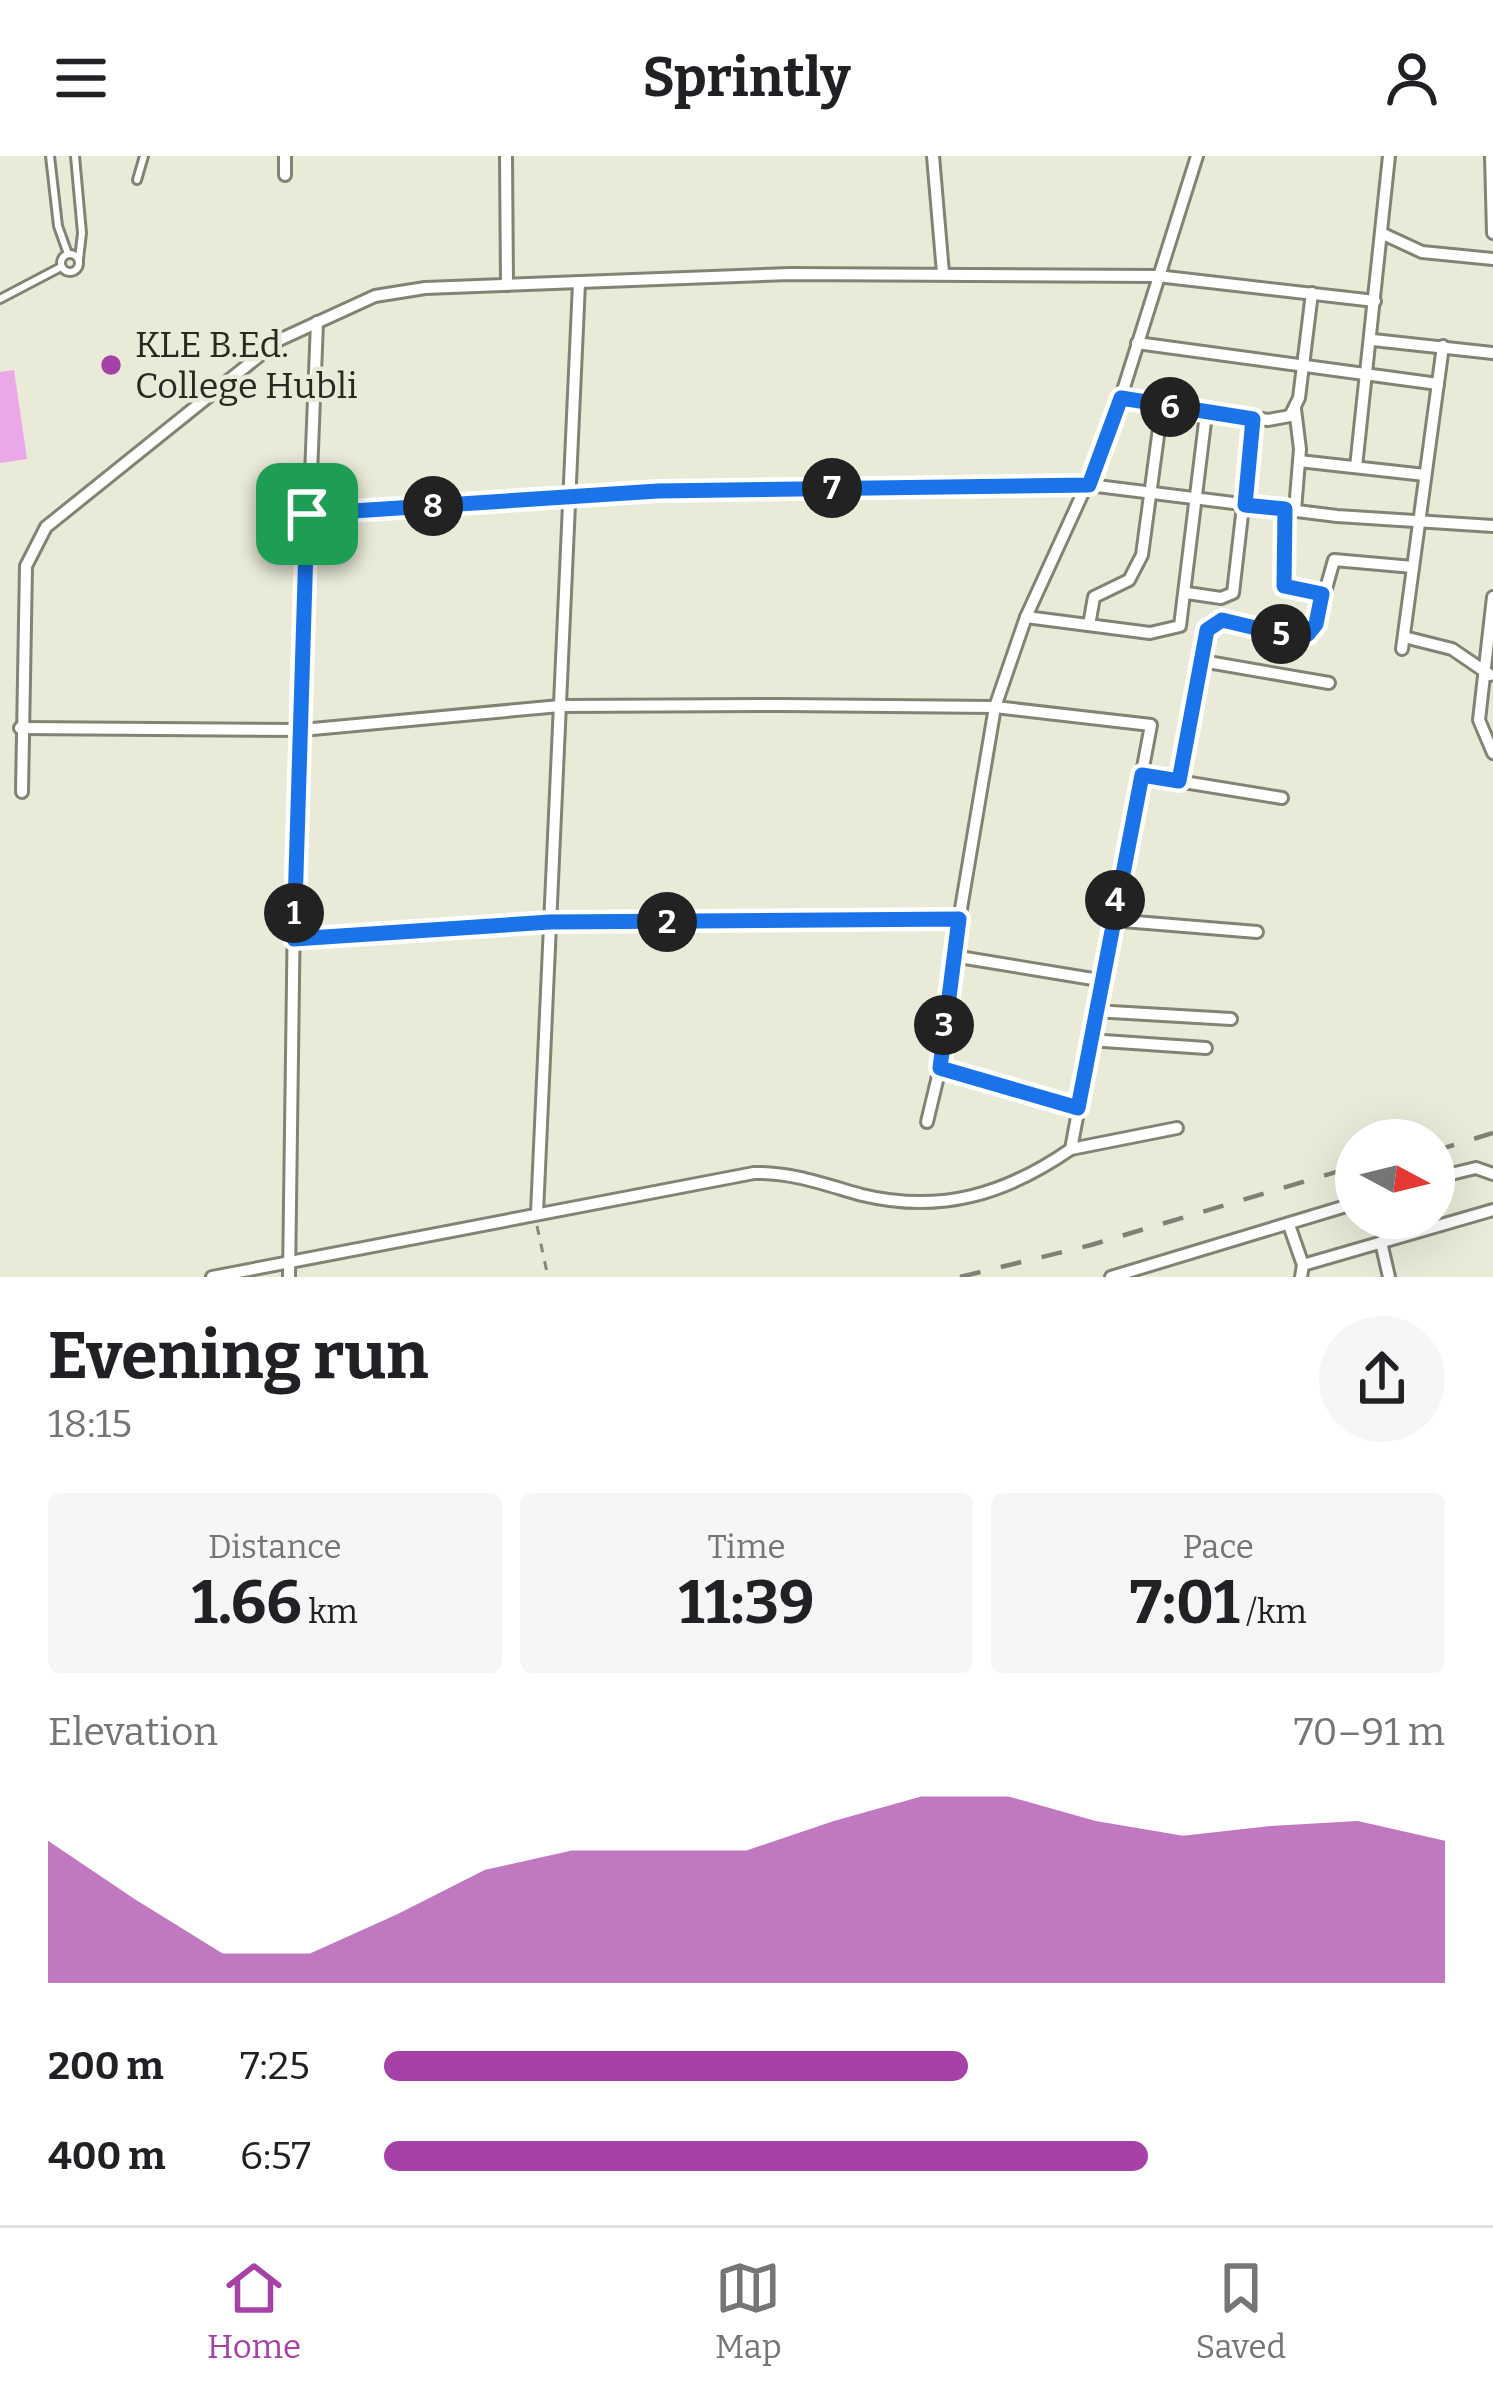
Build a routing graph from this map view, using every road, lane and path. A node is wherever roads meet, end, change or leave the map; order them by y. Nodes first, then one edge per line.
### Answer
1 (50, 156) edge
2 (75, 156) edge
3 (144, 156) edge
4 (285, 156) edge
5 (506, 156) edge
6 (933, 156) edge
7 (1197, 156) edge
8 (1389, 156) edge
9 (1491, 156) edge
10 (284, 175) dead end
11 (137, 180) dead end
12 (1381, 233) junction
13 (1493, 233) edge
14 (68, 254) junction
15 (79, 259) junction
16 (1493, 260) edge
17 (62, 267) junction
18 (943, 273) junction
19 (1156, 276) junction
20 (578, 283) junction
21 (507, 285) junction
22 (1312, 293) junction
23 (0, 299) edge
24 (1376, 301) junction
25 (317, 322) junction
26 (1373, 340) junction
27 (1137, 343) junction
28 (1442, 346) junction
29 (1493, 353) edge
30 (1304, 364) junction
31 (1368, 374) junction
32 (1438, 384) junction
33 (1121, 398) junction
34 (1162, 406) junction
35 (1295, 409) junction
36 (1206, 414) junction
37 (1253, 419) junction
38 (1299, 461) junction
39 (1355, 467) junction
40 (1425, 475) junction
41 (1089, 485) junction
42 (1152, 493) junction
43 (572, 497) junction
44 (1195, 499) junction
45 (1245, 505) junction
46 (1290, 510) junction
47 (307, 514) junction
48 (1419, 523) junction
49 (1493, 526) edge
50 (1413, 567) junction
51 (1187, 593) junction
52 (1322, 594) junction
53 (1493, 597) edge
54 (1026, 616) junction
55 (1089, 625) junction
56 (1202, 661) junction
57 (1491, 675) edge
58 (1329, 683) dead end
59 (560, 706) junction
60 (995, 707) junction
61 (20, 728) junction
62 (302, 730) junction
63 (1493, 753) edge
64 (1142, 775) junction
65 (1179, 781) junction
66 (22, 792) dead end
67 (1282, 798) dead end
68 (959, 919) junction
69 (1111, 920) junction
70 (550, 922) junction
71 (1257, 932) dead end
72 (294, 939) junction
73 (953, 956) junction
74 (1099, 980) junction
75 (1094, 1011) junction
76 (1231, 1019) dead end
77 (1089, 1040) junction
78 (1206, 1048) dead end
79 (940, 1068) junction
80 (1078, 1108) junction
81 (926, 1122) dead end
82 (1177, 1128) dead end
83 (1071, 1149) junction
84 (1455, 1173) edge
85 (1493, 1174) edge
86 (1335, 1210) edge
87 (1493, 1210) edge
88 (536, 1214) junction
89 (1289, 1225) junction
90 (1381, 1242) junction
91 (289, 1270) edge
92 (1302, 1271) edge
93 (212, 1277) edge
94 (548, 1277) edge
95 (1112, 1277) edge
96 (1389, 1277) edge

1 - 14 lane
2 - 15 lane
3 - 11 lane
4 - 10 street
5 - 21 street
6 - 18 street
7 - 19 street
8 - 12 street
9 - 13 street
12 - 16 street
12 - 24 street
14 - 15 lane
14 - 17 lane
15 - 17 lane
17 - 23 lane
18 - 19 street
18 - 20 street
19 - 22 street
19 - 27 street
20 - 21 street
20 - 43 street
21 - 25 street
22 - 24 street
22 - 30 street
24 - 26 street
25 - 47 street
25 - 61 street
26 - 28 street
26 - 31 street
27 - 30 street
27 - 33 street
28 - 29 street
28 - 32 street
30 - 31 street
30 - 35 street
31 - 32 street
31 - 39 street
32 - 40 street
33 - 34 street
33 - 41 street
34 - 36 street
34 - 42 street
35 - 37 street
35 - 38 street
36 - 37 street
36 - 44 street
37 - 45 street
38 - 39 street
38 - 46 street
39 - 40 street
40 - 48 street
41 - 42 street
41 - 43 street
41 - 54 street
42 - 44 street
42 - 55 street
43 - 47 street
43 - 59 street
44 - 45 street
44 - 51 street
45 - 46 street
45 - 51 street
46 - 48 street
46 - 52 street
47 - 62 street
48 - 49 street
48 - 50 street
50 - 52 street
50 - 57 street
51 - 55 street
52 - 56 street
53 - 57 street
54 - 55 street
54 - 60 street
56 - 58 street
56 - 65 street
57 - 63 street
59 - 60 street
59 - 62 street
59 - 70 street
60 - 64 street
60 - 68 street
61 - 62 street
61 - 66 street
62 - 72 street
64 - 65 street
64 - 69 street
65 - 67 street
68 - 70 street
68 - 73 street
69 - 71 street
69 - 74 street
70 - 72 street
70 - 88 street
72 - 91 street
73 - 74 street
73 - 79 street
74 - 75 street
75 - 76 street
75 - 77 street
77 - 78 street
77 - 80 street
79 - 80 street
79 - 81 street
80 - 83 street
82 - 83 street
83 - 88 street
84 - 85 street
86 - 89 street
87 - 90 street
88 - 91 street
88 - 94 path
89 - 92 street
89 - 95 street
90 - 92 street
90 - 96 street
91 - 93 street

